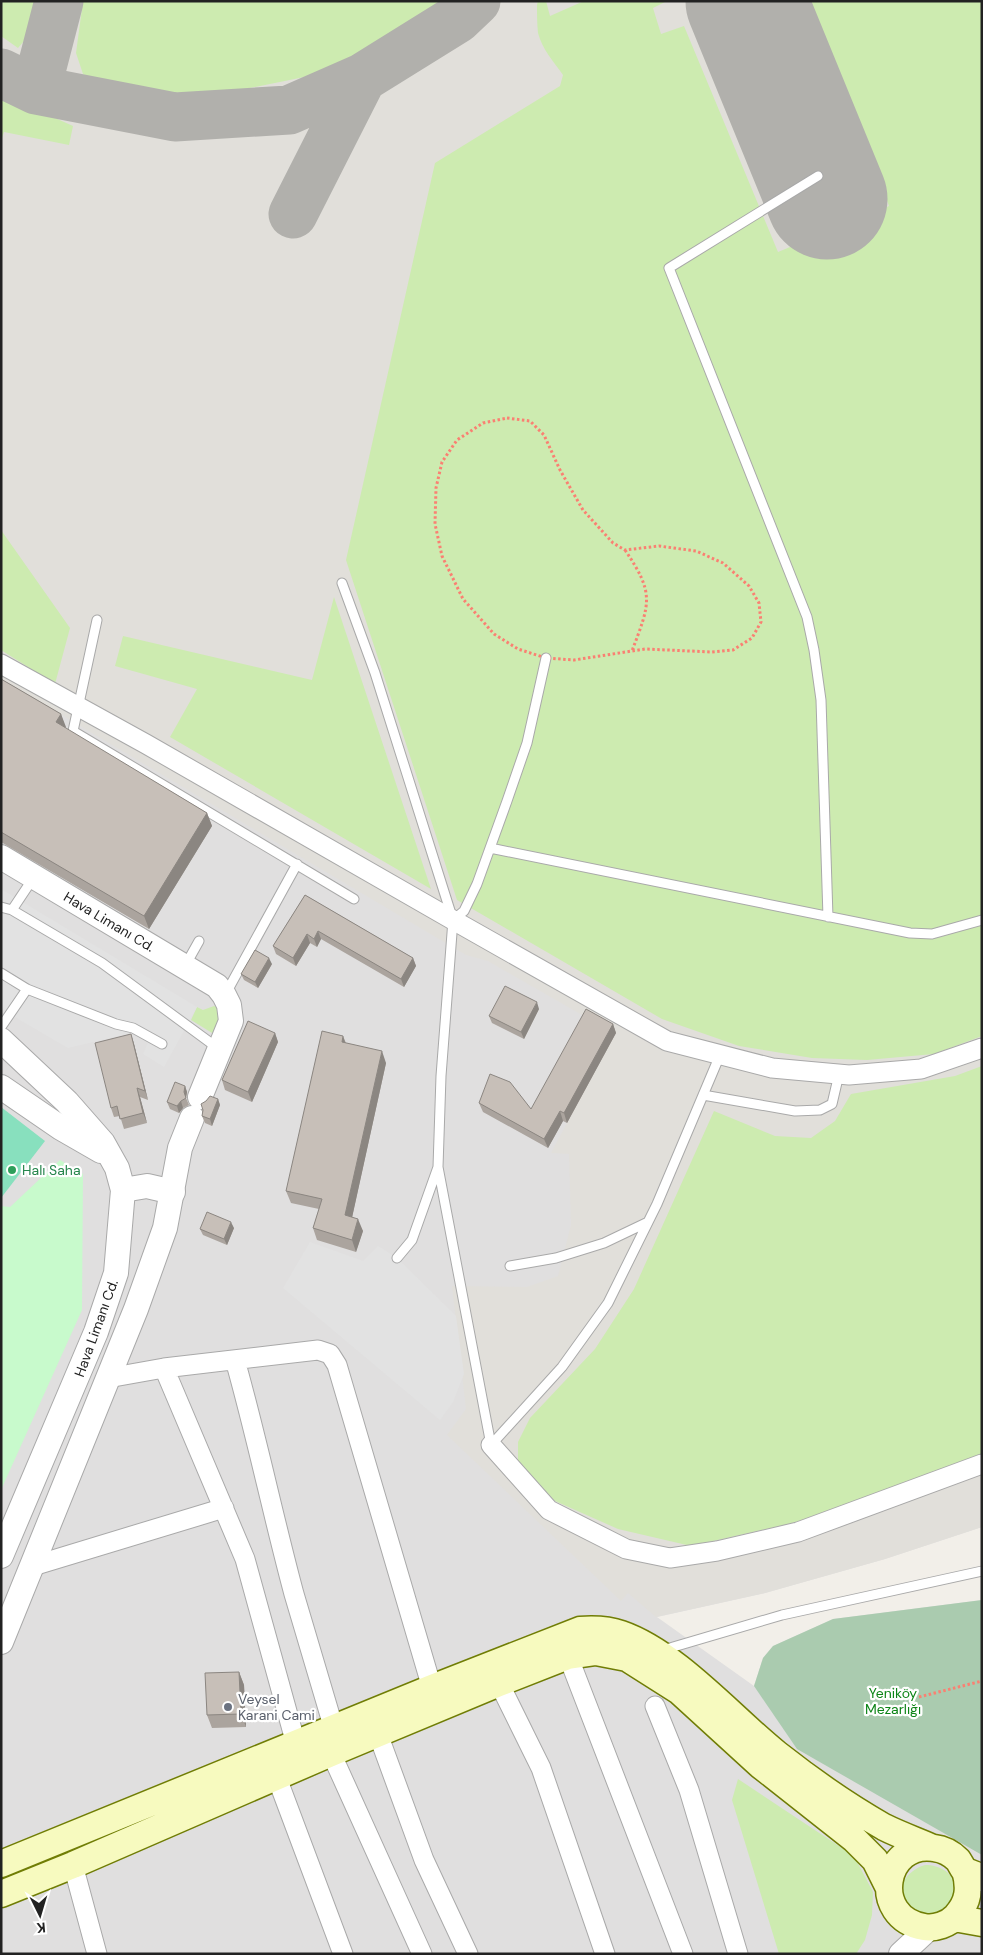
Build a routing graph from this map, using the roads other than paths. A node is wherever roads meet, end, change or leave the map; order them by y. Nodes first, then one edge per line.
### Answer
1 (818, 176) dead end
2 (342, 582) dead end
3 (97, 620) dead end
4 (546, 658) road end
5 (1, 664) edge
6 (79, 707) junction
7 (490, 848) junction
8 (1, 857) edge
9 (297, 864) junction
10 (34, 877) junction
11 (354, 899) dead end
12 (1, 907) edge
13 (12, 910) junction
14 (828, 917) junction
15 (453, 920) junction
16 (982, 920) edge
17 (199, 941) dead end
18 (185, 966) junction
19 (1, 973) edge
20 (27, 989) junction
21 (224, 995) junction
22 (1, 1026) edge
23 (1, 1040) edge
24 (162, 1044) dead end
25 (982, 1048) edge
26 (220, 1049) junction
27 (720, 1054) junction
28 (839, 1074) junction
29 (1, 1087) edge
30 (703, 1095) junction
31 (111, 1157) junction
32 (438, 1167) junction
33 (123, 1190) junction
34 (173, 1192) junction
35 (648, 1222) junction
36 (397, 1258) dead end
37 (510, 1266) dead end
38 (235, 1360) junction
39 (164, 1368) junction
40 (108, 1378) junction
41 (491, 1445) junction
42 (982, 1464) edge
43 (224, 1508) junction
44 (1, 1556) edge
45 (33, 1566) junction
46 (982, 1571) edge
47 (1, 1642) edge
48 (655, 1652) junction
49 (568, 1656) junction
50 (499, 1683) junction
51 (432, 1688) junction
52 (655, 1706) dead end
53 (378, 1734) junction
54 (332, 1741) junction
55 (296, 1744) junction
56 (276, 1778) junction
57 (933, 1848) junction
58 (1, 1864) edge
59 (73, 1865) junction
60 (973, 1874) edge
61 (888, 1886) junction
62 (1, 1894) edge
63 (954, 1918) junction
64 (904, 1920) junction
65 (982, 1923) edge
66 (928, 1928) junction
67 (96, 1954) edge
68 (342, 1954) edge
69 (422, 1954) edge
70 (468, 1954) edge
71 (605, 1954) edge
72 (683, 1954) edge
73 (738, 1954) edge
74 (894, 1954) edge
75 (901, 1954) edge

1 - 14 lane
2 - 15 lane
3 - 6 lane
4 - 7 lane
5 - 6 street
6 - 9 lane
6 - 15 street
7 - 14 lane
7 - 15 lane
8 - 10 street, Hava Limanı Cd.
9 - 11 lane
9 - 21 lane
10 - 13 lane
10 - 18 street, Hava Limanı Cd.
12 - 13 lane
13 - 26 lane
14 - 16 lane
15 - 27 street
15 - 32 lane
17 - 18 lane
18 - 21 street, Hava Limanı Cd.
19 - 20 lane
20 - 22 lane
20 - 24 lane
21 - 26 street, Hava Limanı Cd.
23 - 31 street, Hava Limanı Cd.
25 - 28 street
26 - 34 street, Hava Limanı Cd.
27 - 28 street
27 - 30 lane
28 - 30 lane
29 - 31 street
30 - 35 lane
31 - 33 street, Hava Limanı Cd.
32 - 36 lane
32 - 41 lane
33 - 34 street
33 - 44 street, Hava Limanı Cd.
34 - 40 street, Hava Limanı Cd.
35 - 37 lane
35 - 41 lane
38 - 39 street
38 - 51 street
38 - 54 street
39 - 40 street
39 - 43 street
40 - 45 street, Hava Limanı Cd.
41 - 42 street
43 - 45 street
43 - 55 street
45 - 47 street, Hava Limanı Cd.
46 - 48 lane
48 - 51 main road
48 - 57 main road
49 - 50 main road
49 - 61 main road
49 - 72 street
50 - 53 main road
50 - 71 street
51 - 54 main road
52 - 73 street
53 - 54 main road
53 - 70 street
54 - 55 main road
54 - 56 main road
54 - 69 street
55 - 58 main road
56 - 59 main road
56 - 68 street
57 - 60 main road
57 - 61 main road
59 - 62 main road
59 - 67 street
60 - 63 main road
61 - 64 main road
63 - 65 main road
63 - 66 main road
64 - 66 main road
64 - 74 street
66 - 75 street

